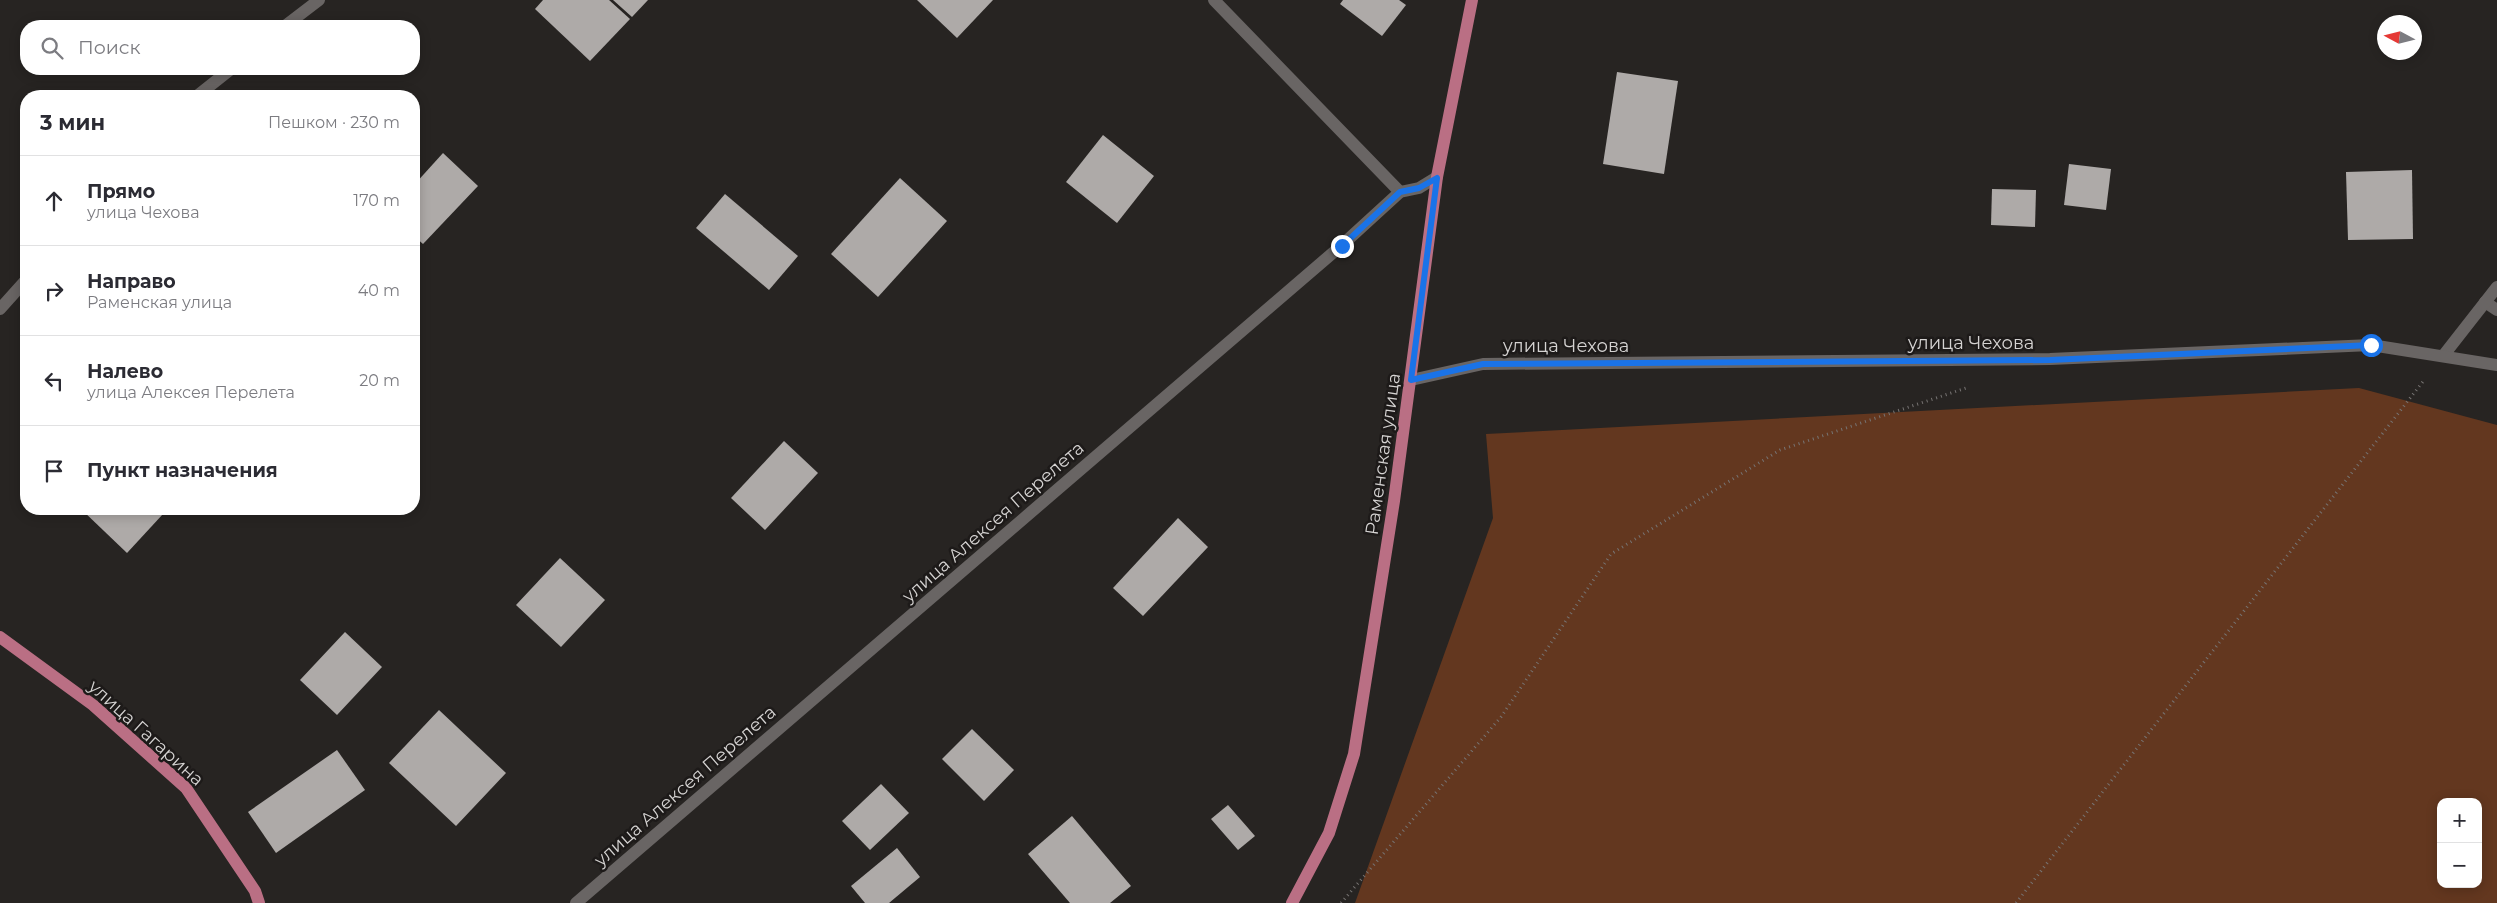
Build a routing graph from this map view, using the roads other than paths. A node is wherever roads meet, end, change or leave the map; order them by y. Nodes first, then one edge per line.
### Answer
1 (319, 0) edge
2 (1214, 0) edge
3 (1472, 0) edge
4 (293, 20) edge
5 (223, 75) edge
6 (204, 90) edge
7 (1437, 178) junction
8 (1400, 192) junction
9 (20, 287) edge
10 (2497, 287) edge
11 (2486, 302) junction
12 (0, 309) edge
13 (2497, 310) edge
14 (2443, 356) junction
15 (2497, 365) edge
16 (1411, 380) junction
17 (0, 637) edge
18 (259, 903) edge
19 (576, 903) edge
20 (1292, 903) edge

1 - 4 street
2 - 8 street
3 - 7 main road, Раменская улица
5 - 6 street
7 - 8 street, улица Алексея Перелета
7 - 16 main road, Раменская улица
8 - 19 street, улица Алексея Перелета
9 - 12 street
10 - 11 street
11 - 13 street
11 - 14 street
14 - 15 street, улица Чехова
14 - 16 street, улица Чехова
16 - 20 main road, Раменская улица
17 - 18 main road, улица Гагарина

